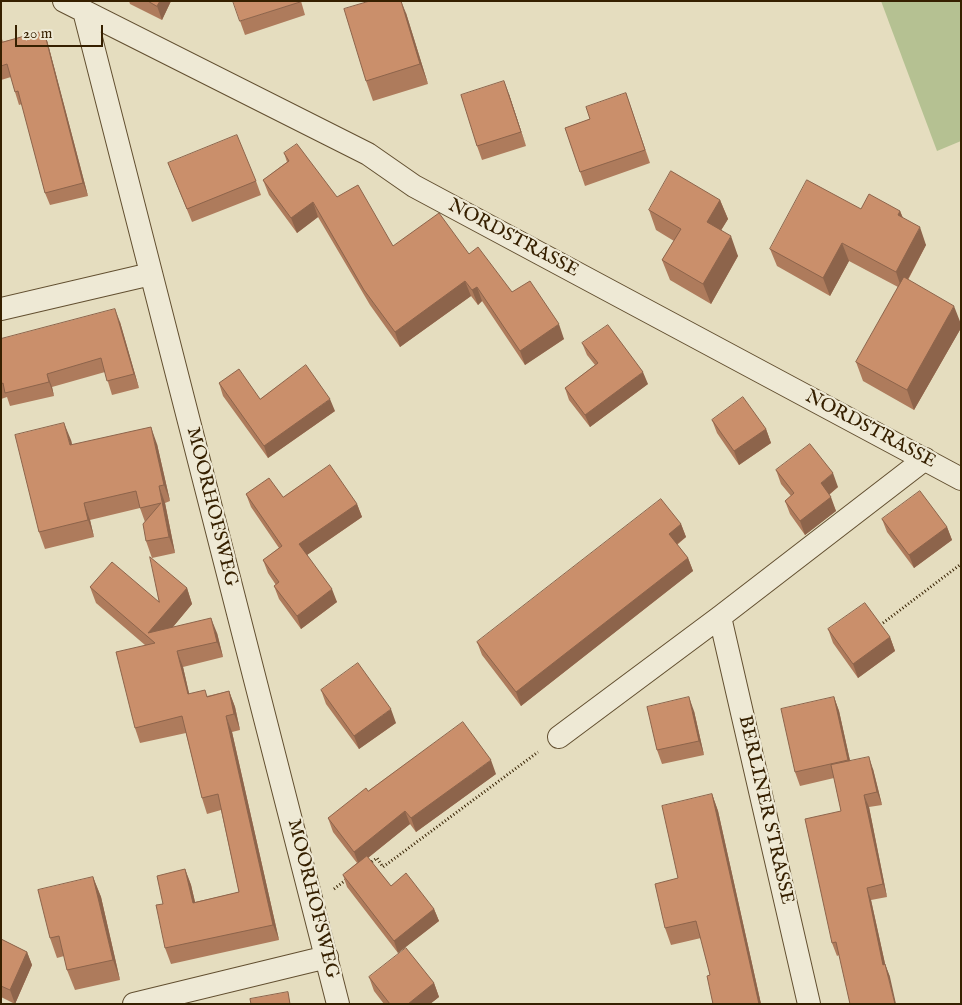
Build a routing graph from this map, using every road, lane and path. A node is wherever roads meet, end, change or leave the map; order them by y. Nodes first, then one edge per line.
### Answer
1 (74, 6) edge
2 (151, 274) junction
3 (1, 309) edge
4 (925, 459) junction
5 (961, 479) edge
6 (961, 564) edge
7 (720, 617) junction
8 (883, 623) dead end
9 (559, 737) joint
10 (361, 870) edge
11 (353, 875) edge
12 (313, 904) junction
13 (327, 958) junction
14 (134, 1004) edge
15 (338, 1004) edge
16 (809, 1004) edge

1 - 2 street, MOORHOFSWEG
1 - 4 street, NORDSTRASSE
2 - 3 street
2 - 12 street, MOORHOFSWEG
4 - 5 street, NORDSTRASSE
4 - 7 street
6 - 8 path
7 - 9 street
7 - 16 street, BERLINER STRASSE
9 - 10 path
11 - 12 path
12 - 13 street, MOORHOFSWEG
13 - 14 street
13 - 15 street, MOORHOFSWEG

